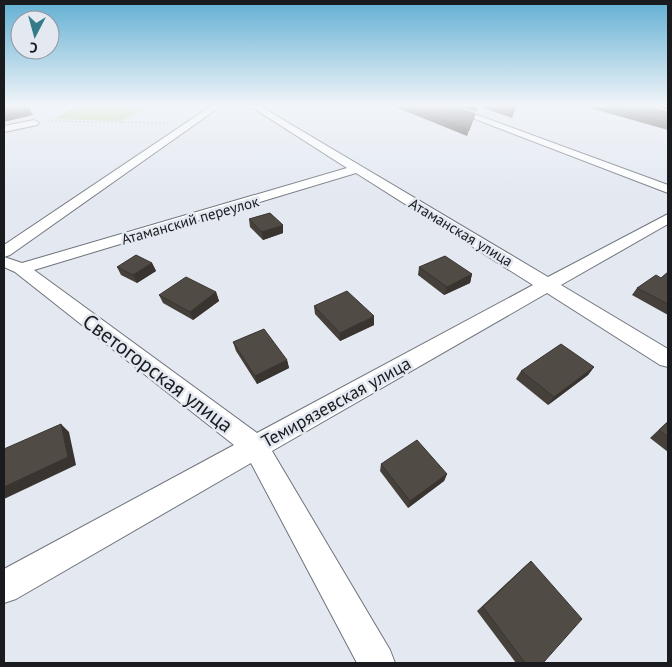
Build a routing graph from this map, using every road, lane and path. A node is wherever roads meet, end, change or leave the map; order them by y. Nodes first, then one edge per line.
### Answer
1 (176, 137) edge
2 (305, 137) edge
3 (529, 137) edge
4 (358, 170) junction
5 (668, 189) edge
6 (668, 218) edge
7 (10, 261) edge
8 (547, 285) junction
9 (668, 359) edge
10 (256, 447) junction
11 (4, 587) edge
12 (377, 663) edge

1 - 7 street
2 - 4 street, Атаманская улица
3 - 5 street
4 - 7 street, Атаманский переулок
4 - 8 street, Атаманская улица
6 - 8 street, Темирязевская улица
7 - 10 street, Светогорская улица
8 - 9 street, Атаманская улица
8 - 10 street, Темирязевская улица
10 - 11 street, Темирязевская улица
10 - 12 street, Светогорская улица

